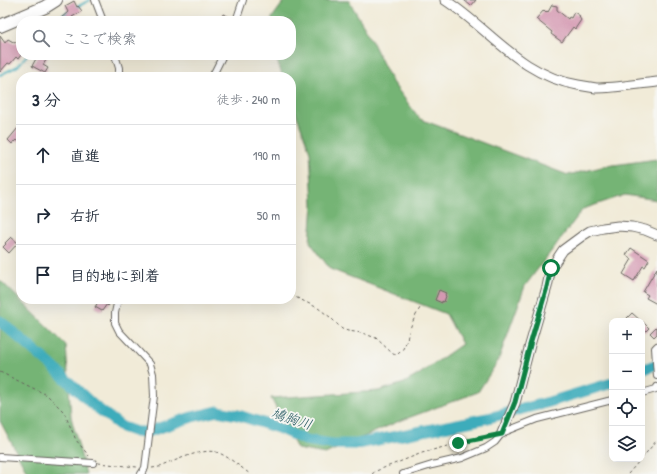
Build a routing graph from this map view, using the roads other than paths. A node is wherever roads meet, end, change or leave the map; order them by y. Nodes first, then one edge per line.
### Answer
1 (56, 0) edge
2 (243, 0) edge
3 (96, 1) edge
4 (448, 1) edge
5 (24, 16) edge
6 (101, 16) edge
7 (238, 16) edge
8 (16, 19) edge
9 (0, 26) edge
10 (116, 60) edge
11 (220, 60) edge
12 (119, 72) edge
13 (214, 72) edge
14 (657, 82) edge
15 (657, 235) edge
16 (117, 304) edge
17 (656, 347) edge
18 (657, 376) edge
19 (657, 387) edge
20 (645, 392) edge
21 (609, 401) edge
22 (502, 434) junction
23 (0, 457) edge
24 (93, 463) road end
25 (141, 474) edge
26 (403, 474) edge

1 - 5 highway
2 - 7 street
3 - 6 street
4 - 14 main road
8 - 9 highway
10 - 12 street
11 - 13 street
15 - 22 main road
16 - 25 street
17 - 18 street
19 - 20 street
21 - 22 street
22 - 26 street
23 - 24 street

